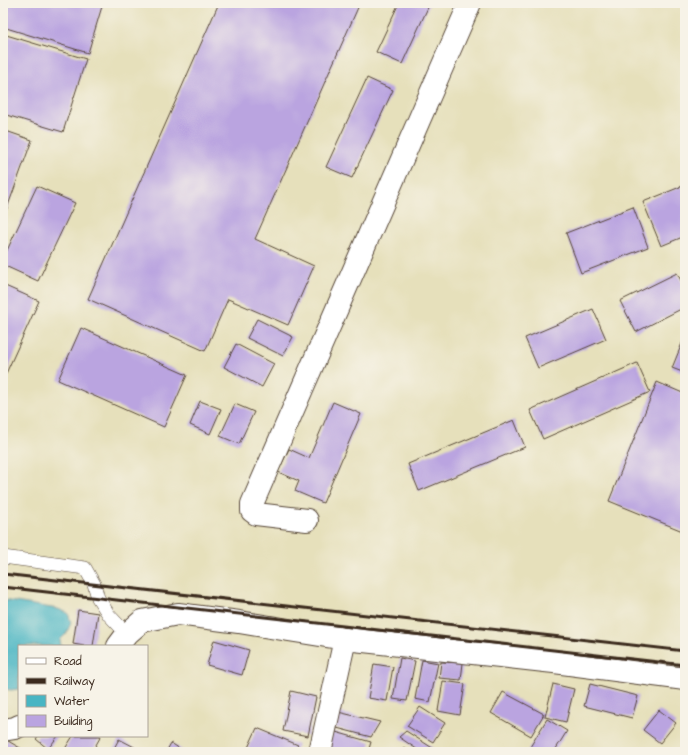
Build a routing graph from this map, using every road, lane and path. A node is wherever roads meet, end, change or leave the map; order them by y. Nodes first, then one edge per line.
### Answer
1 (470, 3) edge
2 (307, 520) dead end
3 (3, 557) edge
4 (345, 639) junction
5 (122, 640) edge
6 (685, 679) edge
7 (18, 726) edge
8 (3, 730) edge
9 (320, 752) edge

1 - 2 street
3 - 5 lane
4 - 5 street
4 - 6 street
4 - 9 street
7 - 8 street

